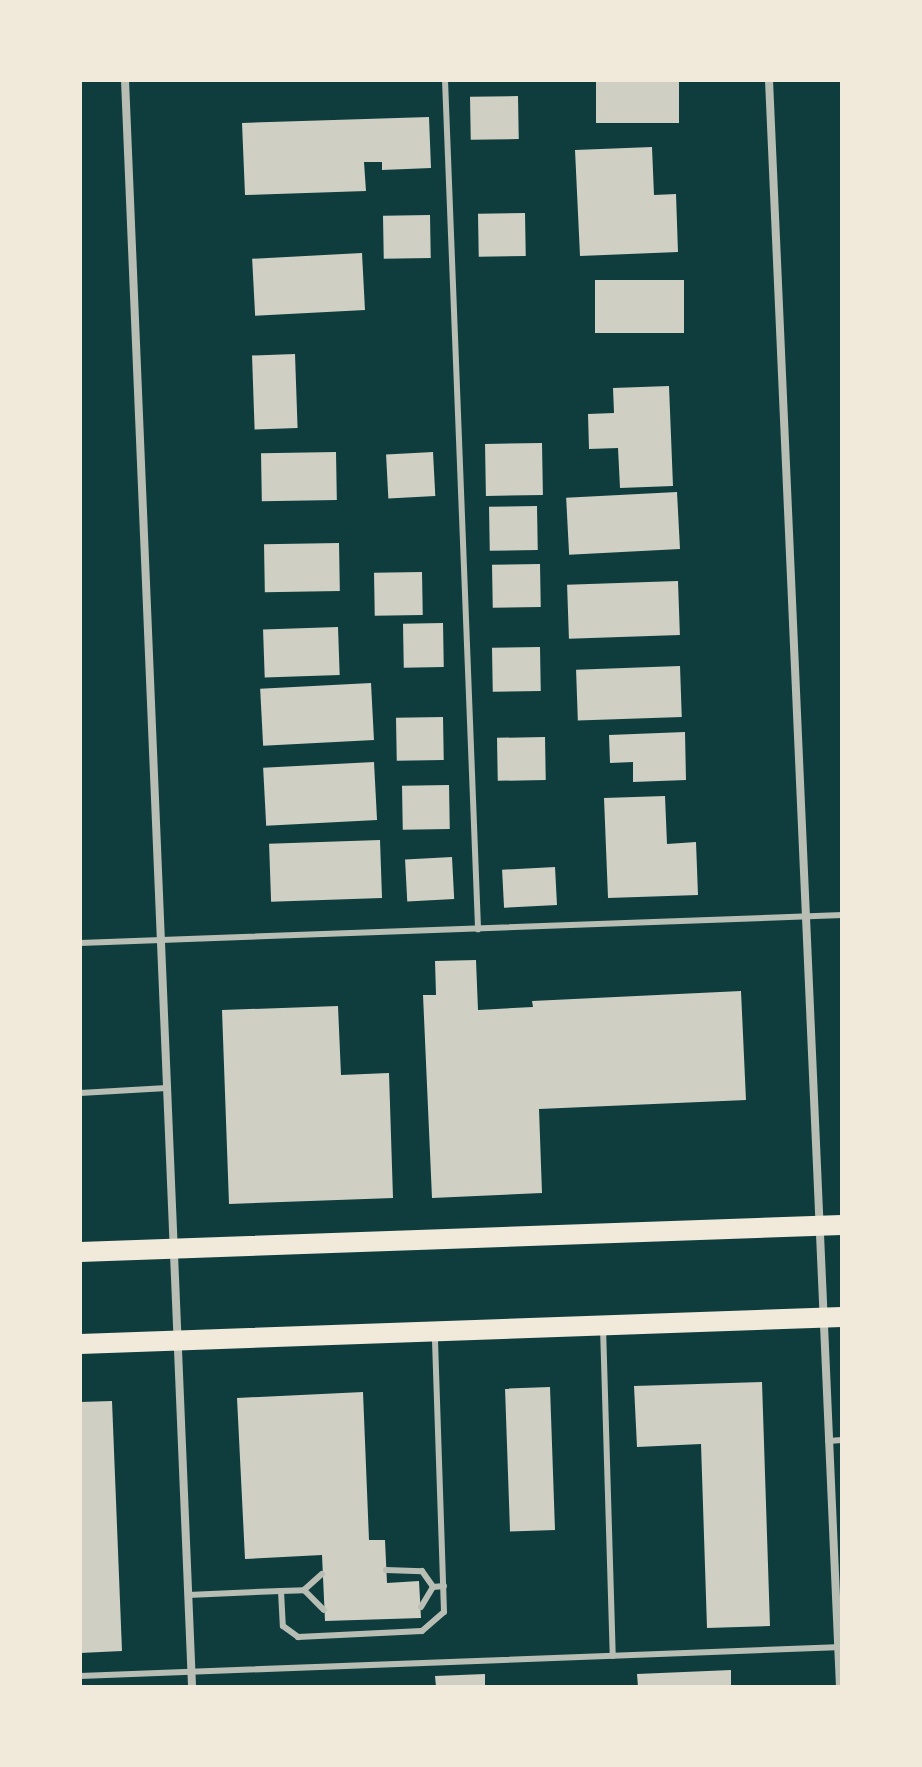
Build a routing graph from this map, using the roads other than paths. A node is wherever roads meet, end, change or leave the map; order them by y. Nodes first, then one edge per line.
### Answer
1 (125, 80) edge
2 (445, 80) edge
3 (769, 80) edge
4 (842, 915) edge
5 (804, 917) junction
6 (478, 929) junction
7 (161, 940) junction
8 (80, 943) edge
9 (167, 1088) junction
10 (80, 1093) edge
11 (817, 1225) junction
12 (842, 1225) edge
13 (173, 1249) junction
14 (80, 1252) edge
15 (832, 1317) edge
16 (603, 1326) junction
17 (435, 1331) junction
18 (177, 1341) junction
19 (80, 1344) edge
20 (842, 1440) edge
21 (828, 1441) junction
22 (386, 1570) dead end
23 (838, 1572) edge
24 (322, 1574) dead end
25 (444, 1586) junction
26 (433, 1587) junction
27 (304, 1590) junction
28 (281, 1591) junction
29 (188, 1595) junction
30 (421, 1607) dead end
31 (324, 1610) dead end
32 (840, 1647) edge
33 (613, 1656) junction
34 (191, 1672) junction
35 (80, 1676) edge
36 (192, 1687) edge
37 (840, 1687) edge

1 - 7 street
2 - 6 lane
3 - 5 street
4 - 5 lane
5 - 6 lane
5 - 11 street
6 - 7 lane
7 - 8 lane
7 - 9 street
9 - 10 lane
9 - 13 street
11 - 12 main road
11 - 13 main road
11 - 15 street
13 - 14 main road
13 - 18 street
15 - 16 main road
15 - 21 street
16 - 17 main road
16 - 33 lane
17 - 18 main road
17 - 25 lane
18 - 19 main road
18 - 29 street
20 - 21 lane
21 - 23 street
22 - 26 lane
23 - 32 street
24 - 27 lane
25 - 26 lane
25 - 28 lane
26 - 30 lane
27 - 28 lane
27 - 31 lane
28 - 29 lane
29 - 34 street
32 - 33 lane
32 - 37 street
33 - 34 lane
34 - 35 lane
34 - 36 street

